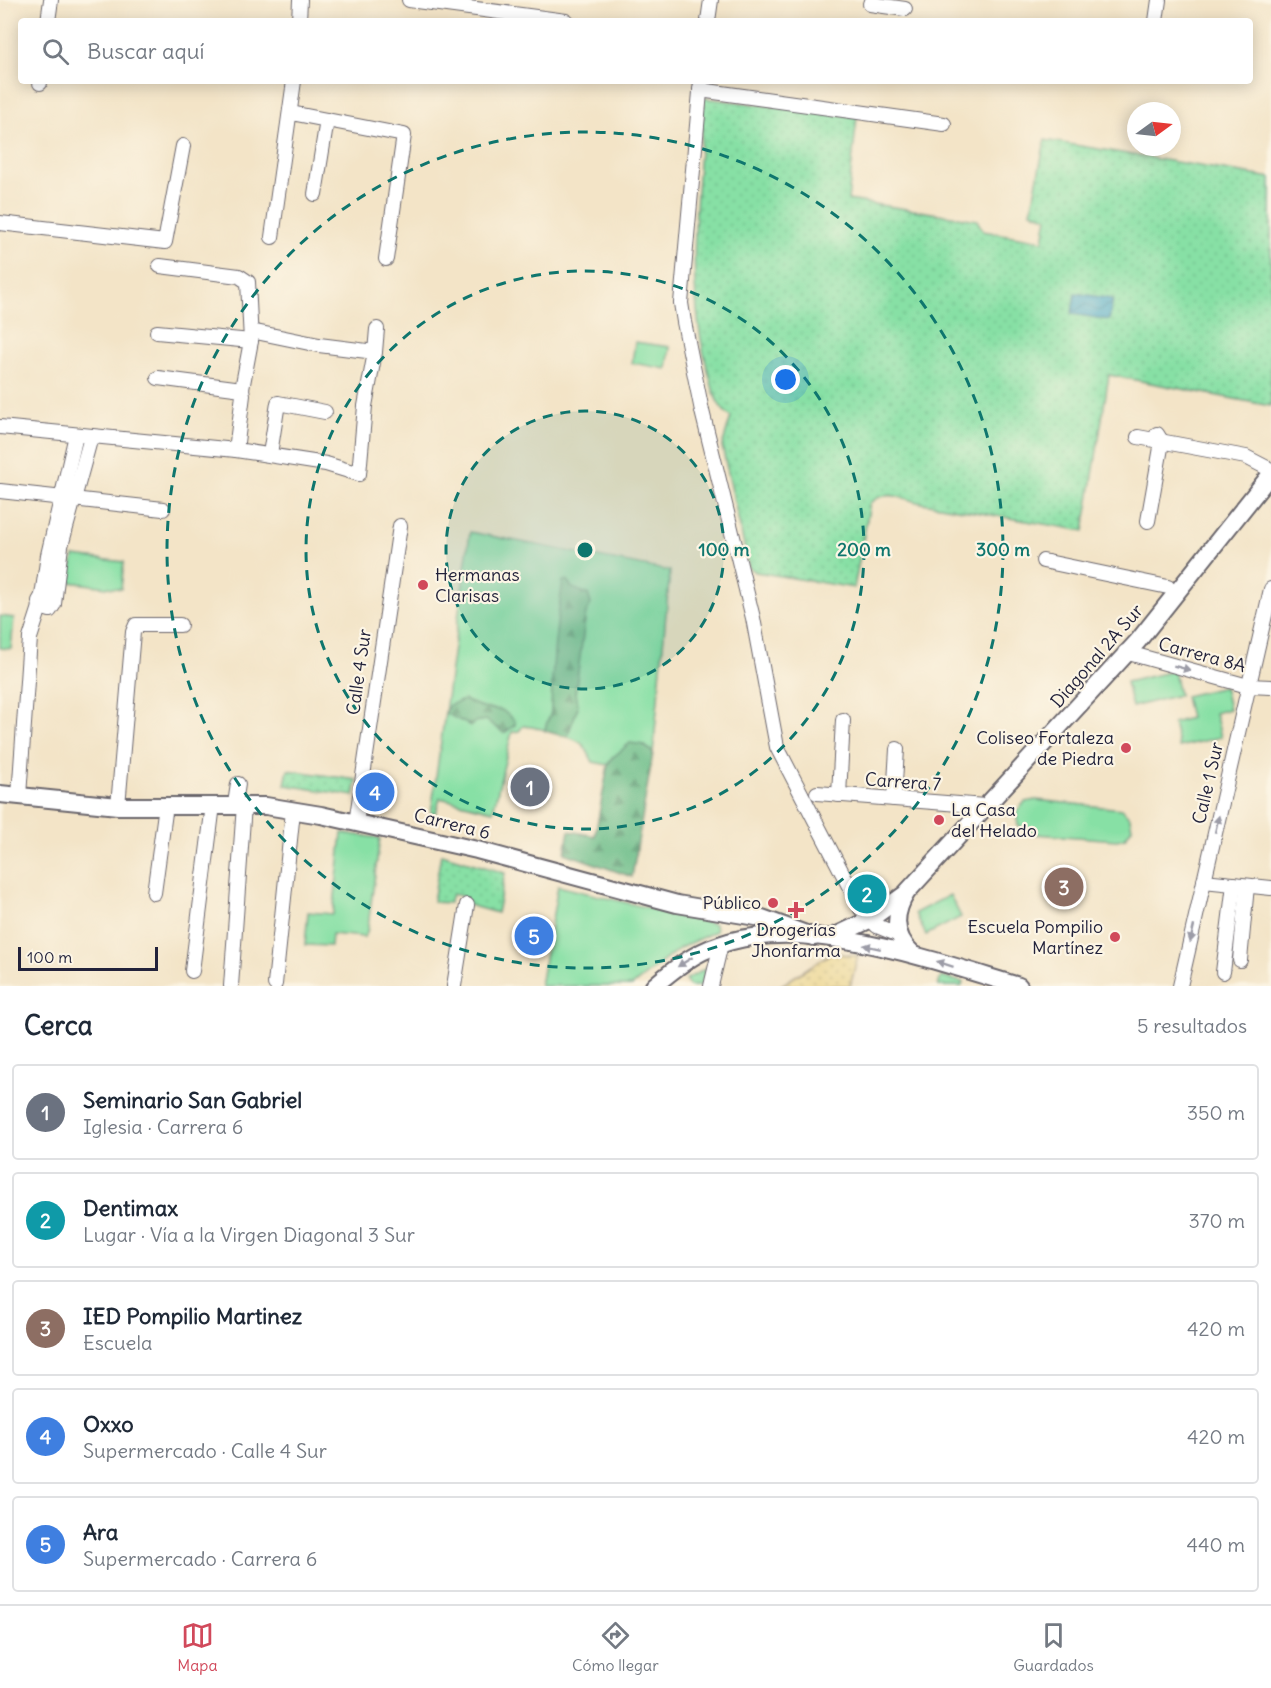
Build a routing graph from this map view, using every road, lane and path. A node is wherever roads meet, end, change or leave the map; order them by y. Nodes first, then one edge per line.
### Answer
1 (51, 0) edge
2 (300, 0) edge
3 (409, 0) edge
4 (711, 0) edge
5 (1159, 0) edge
6 (890, 3) edge
7 (472, 4) edge
8 (870, 4) dead end
9 (905, 9) dead end
10 (48, 18) edge
11 (299, 18) edge
12 (549, 18) edge
13 (708, 18) edge
14 (1156, 18) edge
15 (294, 84) edge
16 (700, 86) edge
17 (291, 112) junction
18 (327, 120) junction
19 (944, 124) dead end
20 (183, 146) dead end
21 (315, 194) dead end
22 (0, 224) edge
23 (272, 237) dead end
24 (386, 259) dead end
25 (160, 266) dead end
26 (377, 329) dead end
27 (157, 332) dead end
28 (251, 336) junction
29 (375, 352) junction
30 (158, 378) dead end
31 (242, 390) junction
32 (325, 412) dead end
33 (0, 427) edge
34 (76, 435) junction
35 (91, 437) junction
36 (1138, 437) dead end
37 (1159, 437) junction
38 (236, 450) junction
39 (79, 451) junction
40 (270, 454) junction
41 (1271, 472) edge
42 (0, 491) edge
43 (1266, 491) edge
44 (68, 499) junction
45 (163, 509) dead end
46 (1148, 521) dead end
47 (400, 526) dead end
48 (1044, 561) dead end
49 (1168, 587) dead end
50 (1271, 589) edge
51 (180, 625) dead end
52 (1125, 652) junction
53 (1248, 686) junction
54 (1271, 687) edge
55 (843, 720) dead end
56 (897, 749) dead end
57 (238, 784) dead end
58 (817, 793) dead end
59 (0, 794) edge
60 (839, 795) junction
61 (19, 796) junction
62 (894, 800) junction
63 (166, 805) junction
64 (213, 805) junction
65 (240, 805) junction
66 (118, 806) junction
67 (986, 806) junction
68 (293, 811) junction
69 (356, 823) junction
70 (1204, 881) junction
71 (1240, 885) junction
72 (1271, 888) edge
73 (907, 892) junction
74 (154, 893) dead end
75 (467, 905) dead end
76 (728, 913) junction
77 (868, 920) junction
78 (899, 935) junction
79 (814, 937) junction
80 (831, 938) junction
81 (726, 943) junction
82 (913, 954) junction
83 (1240, 960) dead end
84 (192, 971) dead end
85 (1223, 972) dead end
86 (275, 984) dead end
87 (231, 986) edge
88 (454, 986) edge
89 (654, 986) edge
90 (711, 986) edge
91 (1018, 986) edge
92 (1180, 986) edge

1 - 10 street
2 - 11 street
3 - 7 street
4 - 13 street
5 - 14 street
6 - 8 street
6 - 9 street
7 - 12 street
15 - 17 street
16 - 19 street
16 - 77 street
17 - 18 street
17 - 23 street
18 - 21 street
18 - 24 street
20 - 22 street
25 - 28 street
26 - 29 street
27 - 28 street
28 - 29 street
28 - 31 street
29 - 40 street
30 - 31 street
31 - 38 street
32 - 40 street
33 - 34 street
34 - 35 street
34 - 39 street
35 - 38 street
35 - 39 street
36 - 37 street
37 - 41 street
37 - 46 street
38 - 40 street
39 - 44 street
41 - 43 main road, Diagonal 2A Sur
42 - 44 street
43 - 52 main road, Diagonal 2A Sur
44 - 45 street
44 - 61 street
47 - 69 street, Calle 4 Sur
48 - 49 street
50 - 53 street, Calle 1 Sur
51 - 66 street
52 -> 53 street, Carrera 8A
52 - 67 main road, Diagonal 2A Sur
53 - 54 street, Carrera 8A
70 -> 53 street, Calle 1 Sur
55 - 60 street
56 - 62 street
57 - 65 street
58 - 60 street, Carrera 7
59 - 61 main road, Carrera 6
60 - 62 street, Carrera 7
61 - 66 main road, Carrera 6
62 - 67 street, Carrera 7
63 - 64 main road, Carrera 6
63 - 66 main road, Carrera 6
63 - 74 street
64 - 65 main road, Carrera 6
64 - 84 street
65 - 68 main road, Carrera 6
65 - 87 street
67 - 73 main road, Diagonal 2A Sur
68 - 69 main road, Carrera 6
68 - 86 street
69 - 76 main road, Carrera 6
70 - 71 street
70 -> 92 street, Calle 1 Sur
71 - 72 street
71 - 83 street
71 - 85 street
73 - 77 main road
73 - 78 main road
75 - 88 street
76 - 79 main road, Carrera 6
76 - 81 main road
77 - 78 street
77 - 80 main road
78 - 82 main road
79 - 80 main road, Carrera 6
79 - 81 main road, Carrera 6
82 -> 80 main road, Carrera 6
81 -> 89 main road, Carrera 6
81 - 90 street
91 -> 82 main road, Carrera 6

